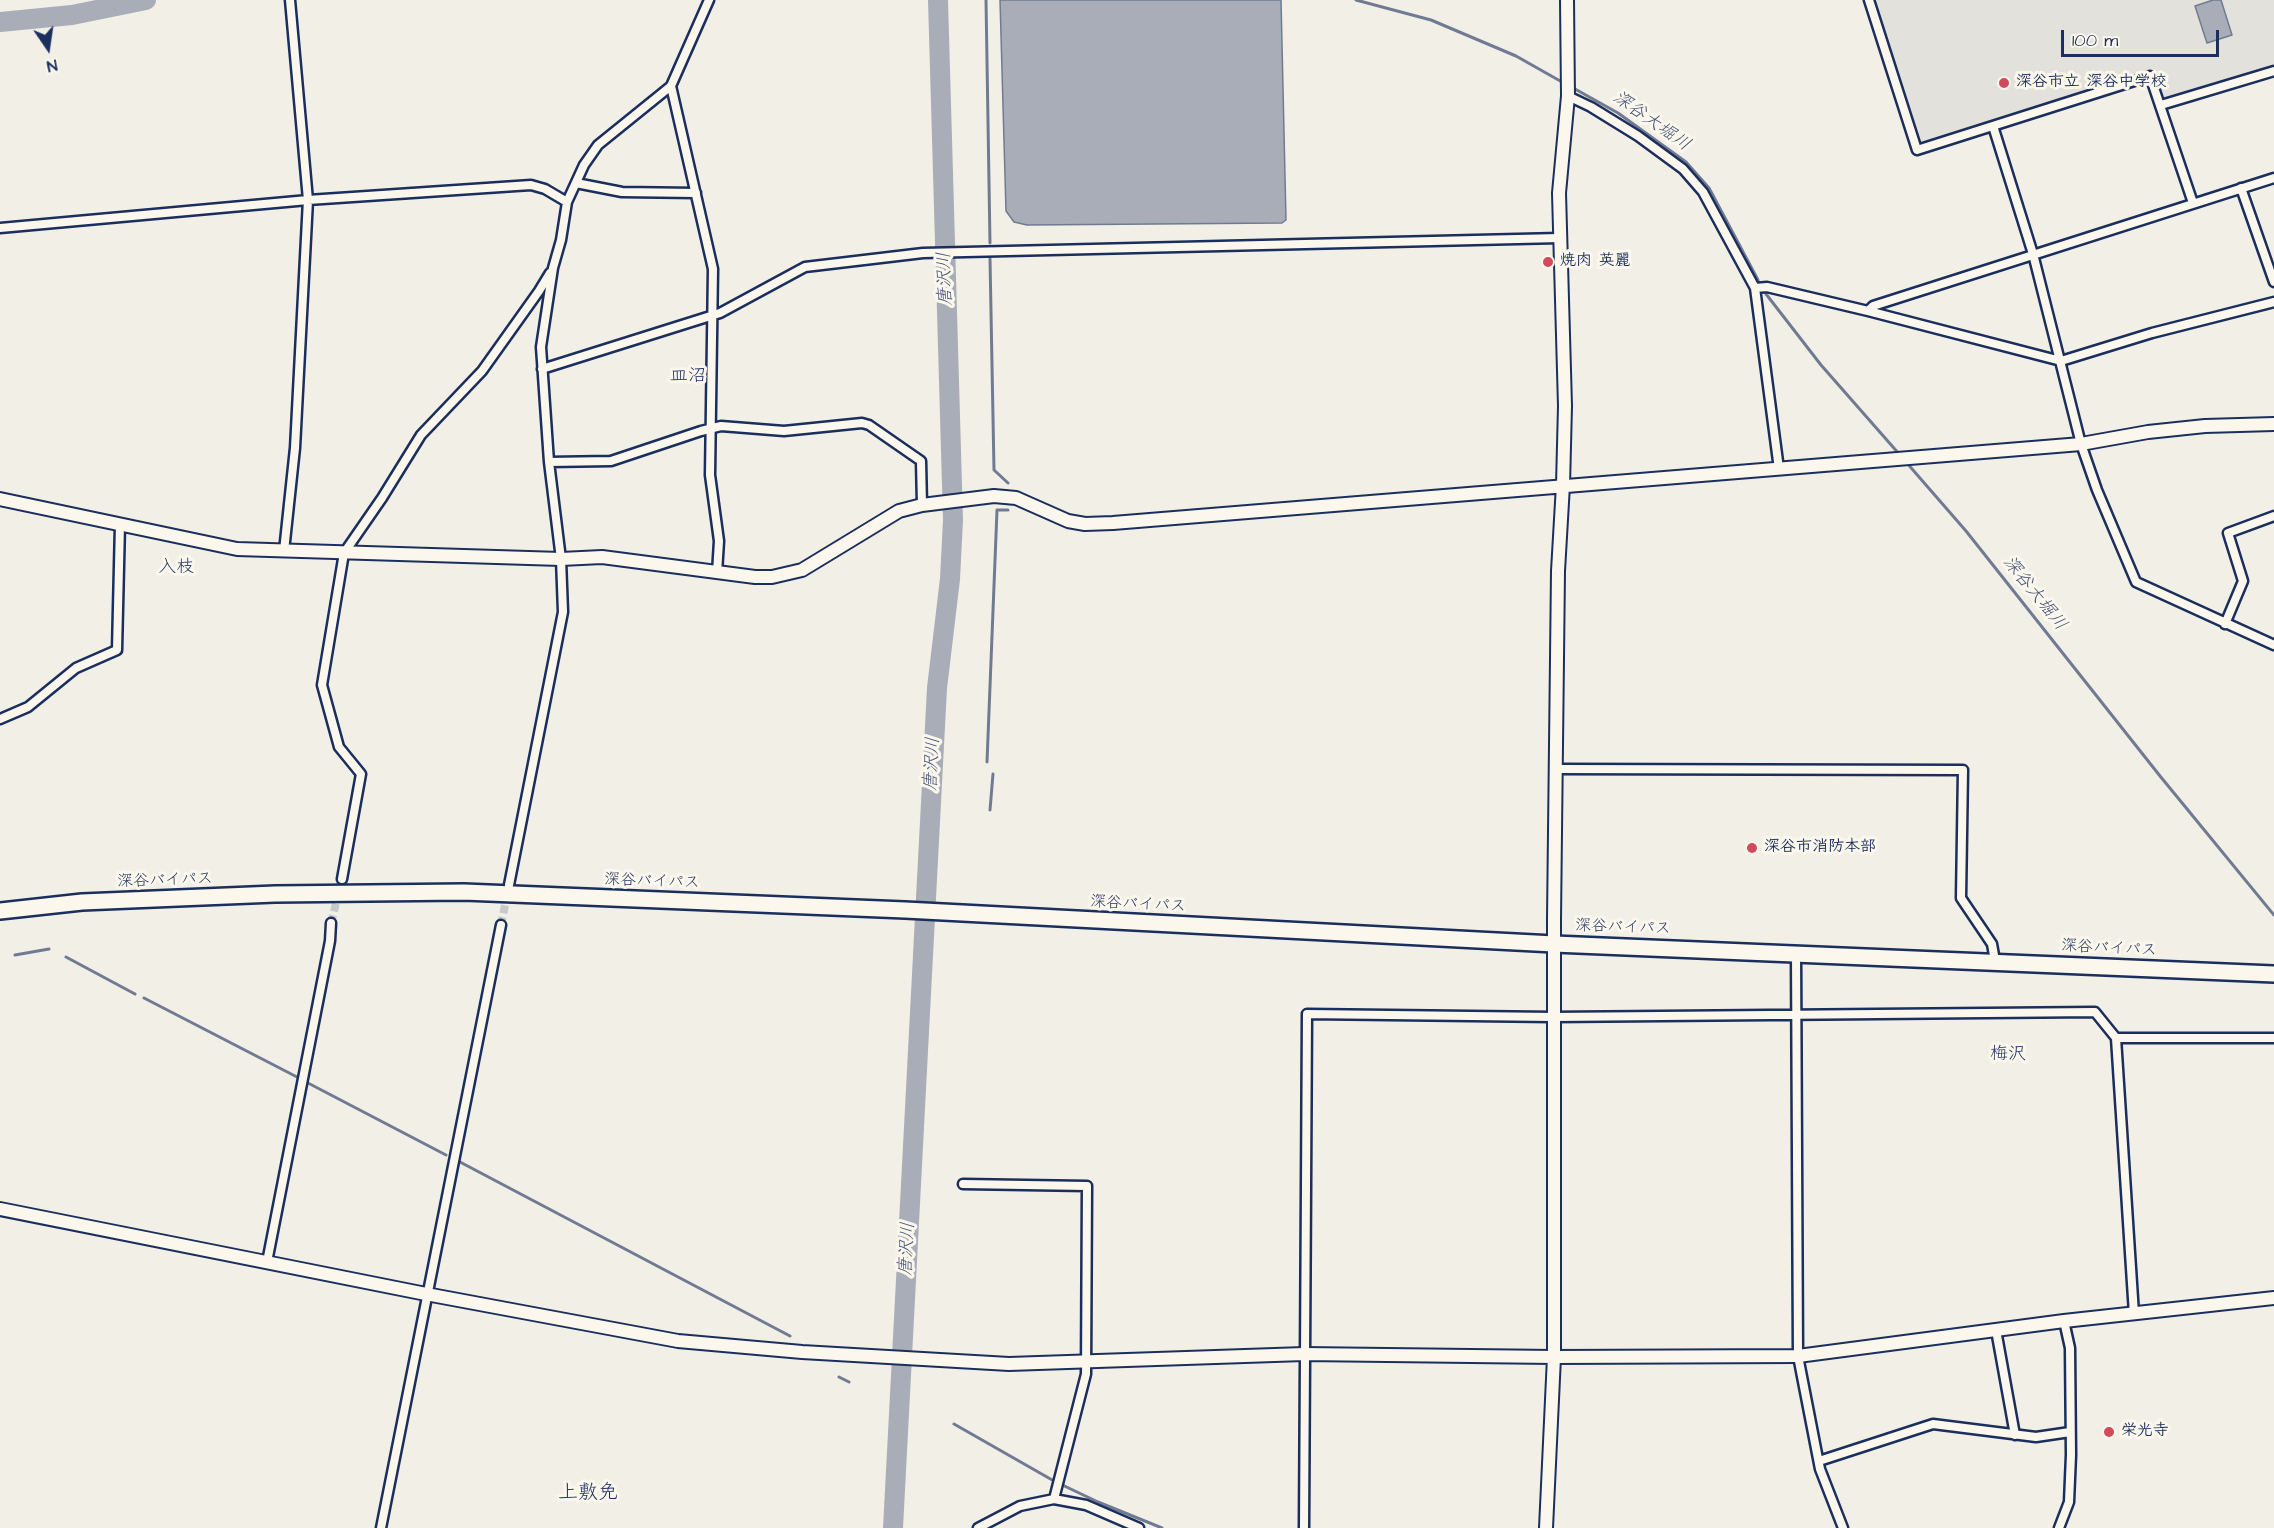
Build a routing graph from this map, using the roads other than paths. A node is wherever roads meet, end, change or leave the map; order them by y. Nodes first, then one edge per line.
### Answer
1 (709, 0) edge
2 (1567, 0) edge
3 (1869, 0) edge
4 (290, 1) edge
5 (2274, 71) edge
6 (671, 86) junction
7 (1568, 96) junction
8 (2161, 105) junction
9 (1993, 126) junction
10 (2274, 178) edge
11 (576, 183) junction
12 (2241, 188) junction
13 (696, 193) junction
14 (308, 200) junction
15 (567, 202) junction
16 (2193, 203) junction
17 (0, 228) edge
18 (1560, 238) junction
19 (2033, 254) junction
20 (553, 268) junction
21 (2274, 282) edge
22 (1755, 288) junction
23 (2274, 302) edge
24 (1868, 311) junction
25 (713, 315) junction
26 (2061, 361) junction
27 (542, 369) junction
28 (2274, 424) edge
29 (712, 427) junction
30 (2081, 444) junction
31 (549, 462) junction
32 (1779, 469) junction
33 (1563, 485) junction
34 (0, 499) edge
35 (925, 505) junction
36 (2274, 516) edge
37 (120, 524) junction
38 (284, 551) junction
39 (344, 553) junction
40 (561, 559) junction
41 (717, 573) junction
42 (2226, 624) junction
43 (2274, 645) edge
44 (0, 719) edge
45 (1556, 769) junction
46 (342, 879) tunnel mouth
47 (508, 885) tunnel mouth
48 (0, 911) edge
49 (332, 923) tunnel mouth
50 (501, 925) tunnel mouth
51 (1554, 944) junction
52 (1796, 953) junction
53 (1995, 962) junction
54 (2274, 974) edge
55 (1796, 1014) junction
56 (1553, 1017) junction
57 (2116, 1038) junction
58 (2274, 1038) edge
59 (963, 1184) dead end
60 (0, 1209) edge
61 (267, 1262) junction
62 (426, 1294) junction
63 (2274, 1298) edge
64 (2134, 1314) junction
65 (2064, 1321) junction
66 (1996, 1330) junction
67 (1304, 1354) junction
68 (1798, 1356) junction
69 (1554, 1357) junction
70 (1087, 1363) junction
71 (2070, 1432) junction
72 (2015, 1434) junction
73 (1819, 1461) junction
74 (1054, 1499) junction
75 (381, 1528) edge
76 (978, 1528) edge
77 (1139, 1528) edge
78 (1304, 1528) edge
79 (1546, 1528) edge
80 (1843, 1528) edge
81 (2058, 1528) edge

1 - 6 street
2 - 7 street
3 - 9 street
4 - 14 street
5 - 8 street
6 - 11 street
6 - 13 street
7 - 18 street
7 - 22 street
8 - 9 street
8 - 16 street
9 - 19 street
10 - 12 street
11 - 13 street
11 - 15 street
12 - 16 street
12 - 21 street
13 - 25 street
14 - 15 street
14 - 17 street
14 - 38 street
15 - 20 street
16 - 19 street
18 - 25 street
18 - 33 street
19 - 24 street
19 - 26 street
20 - 27 street
20 - 39 street
22 - 24 street
22 - 32 street
23 - 26 street
24 - 26 street
25 - 27 street
25 - 29 street
26 - 30 street
27 - 31 street
28 - 30 street
29 - 31 street
29 - 35 street
29 - 41 street
30 - 32 street
30 - 42 street
31 - 40 street
32 - 33 street
33 - 35 street
33 - 45 street
34 - 37 street
35 - 41 street
36 - 42 street
37 - 38 street
37 - 44 street
38 - 39 street
39 - 40 street
39 - 46 street
40 - 41 street
40 - 47 street
42 - 43 street
45 - 51 street
45 - 53 street
48 - 51 highway, 深谷バイパス
49 - 61 street
50 - 62 street
51 - 52 highway, 深谷バイパス
51 - 56 street
52 - 53 highway, 深谷バイパス
52 - 55 street
53 - 54 highway, 深谷バイパス
55 - 56 street
55 - 57 street
55 - 68 street
56 - 67 street
56 - 69 street
57 - 58 street
57 - 64 street
59 - 70 street
60 - 61 street
61 - 62 street
62 - 70 street
62 - 75 street
63 - 64 street
64 - 65 street
65 - 66 street
65 - 71 street
66 - 68 street
66 - 72 street
67 - 69 street
67 - 70 street
67 - 78 street
68 - 69 street
68 - 73 street
69 - 79 street
70 - 74 street
71 - 72 street
71 - 81 street
72 - 73 street
73 - 80 street
74 - 76 street
74 - 77 street

